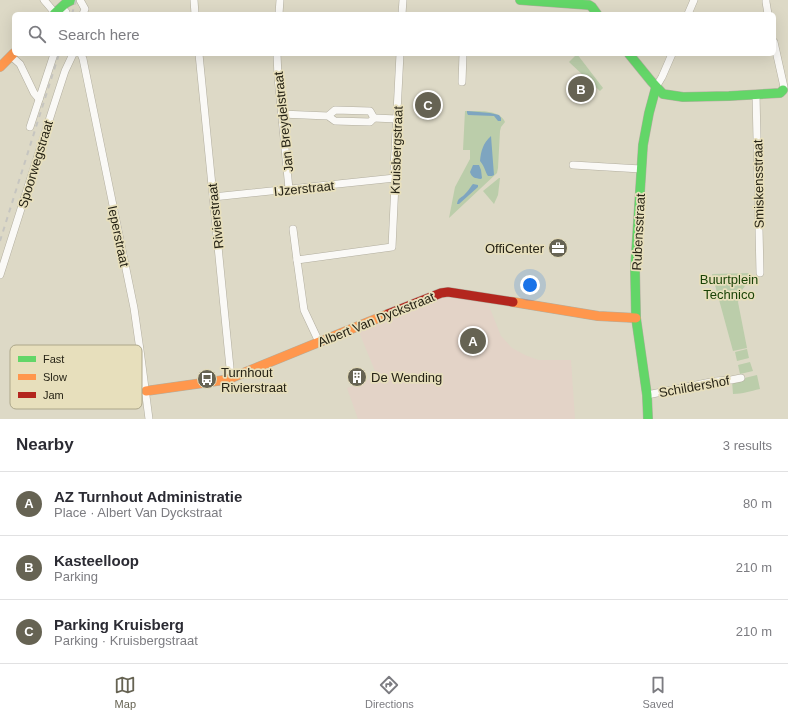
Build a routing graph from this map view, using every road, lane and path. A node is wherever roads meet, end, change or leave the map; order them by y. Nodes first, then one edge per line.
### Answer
1 (44, 0) edge
2 (72, 0) edge
3 (80, 0) edge
4 (194, 0) edge
5 (280, 0) edge
6 (403, 0) edge
7 (520, 0) edge
8 (694, 0) edge
9 (766, 0) edge
10 (589, 2) edge
11 (59, 12) edge
12 (84, 12) edge
13 (195, 12) edge
14 (279, 12) edge
15 (402, 12) edge
16 (596, 12) edge
17 (689, 12) edge
18 (768, 12) edge
19 (776, 51) edge
20 (12, 55) edge
21 (14, 56) edge
22 (53, 56) edge
23 (72, 56) edge
24 (82, 56) edge
25 (199, 56) edge
26 (277, 56) edge
27 (400, 56) edge
28 (463, 56) edge
29 (631, 56) edge
30 (671, 56) edge
31 (0, 67) edge
32 (462, 82) dead end
33 (656, 87) junction
34 (783, 90) joint
35 (756, 94) junction
36 (39, 99) junction
37 (281, 114) junction
38 (328, 116) junction
39 (374, 118) junction
40 (397, 119) junction
41 (30, 127) dead end
42 (573, 165) dead end
43 (641, 169) junction
44 (395, 178) junction
45 (290, 189) junction
46 (213, 198) junction
47 (293, 229) dead end
48 (297, 260) junction
49 (760, 273) dead end
50 (0, 275) edge
51 (636, 318) junction
52 (319, 342) junction
53 (139, 345) edge
54 (142, 363) edge
55 (231, 378) junction
56 (741, 378) dead end
57 (146, 391) junction
58 (647, 395) junction
59 (647, 418) edge
60 (149, 419) edge

1 - 11 street
2 - 11 street
3 - 12 street
4 - 13 street
5 - 14 street
6 - 15 street
7 - 10 street
8 - 17 street
9 - 18 street
10 - 16 street
19 - 34 street
20 - 31 street
21 - 36 street
22 - 36 street
23 - 50 street, Spoorwegstraat
24 - 53 street, Ieperstraat
25 - 46 street, Rivierstraat
26 - 37 street, Jan Breydelstraat
27 - 40 street, Kruisbergstraat
28 - 32 street
29 - 33 street
30 - 33 street, Rubensstraat
33 - 35 street
33 - 43 street, Rubensstraat
34 - 35 street
35 - 49 street, Smiskensstraat
36 - 41 street
37 - 38 street
37 - 45 street, Jan Breydelstraat
38 - 39 street
38 - 39 street
39 - 40 street
40 - 44 street, Kruisbergstraat
42 - 43 street
43 - 51 street, Rubensstraat
44 - 45 street, IJzerstraat
44 - 48 street, Kruisbergstraat
45 - 46 street, IJzerstraat
46 - 55 street, Rivierstraat
47 - 48 street
48 - 52 street
51 - 52 street, Albert Van Dyckstraat
51 - 58 street, Rubensstraat
52 - 55 street, Albert Van Dyckstraat
54 - 57 street, Ieperstraat
55 - 57 street, Albert Van Dyckstraat
56 - 58 street, Schildershof
57 - 60 street, Ieperstraat
58 - 59 street, Rubensstraat

